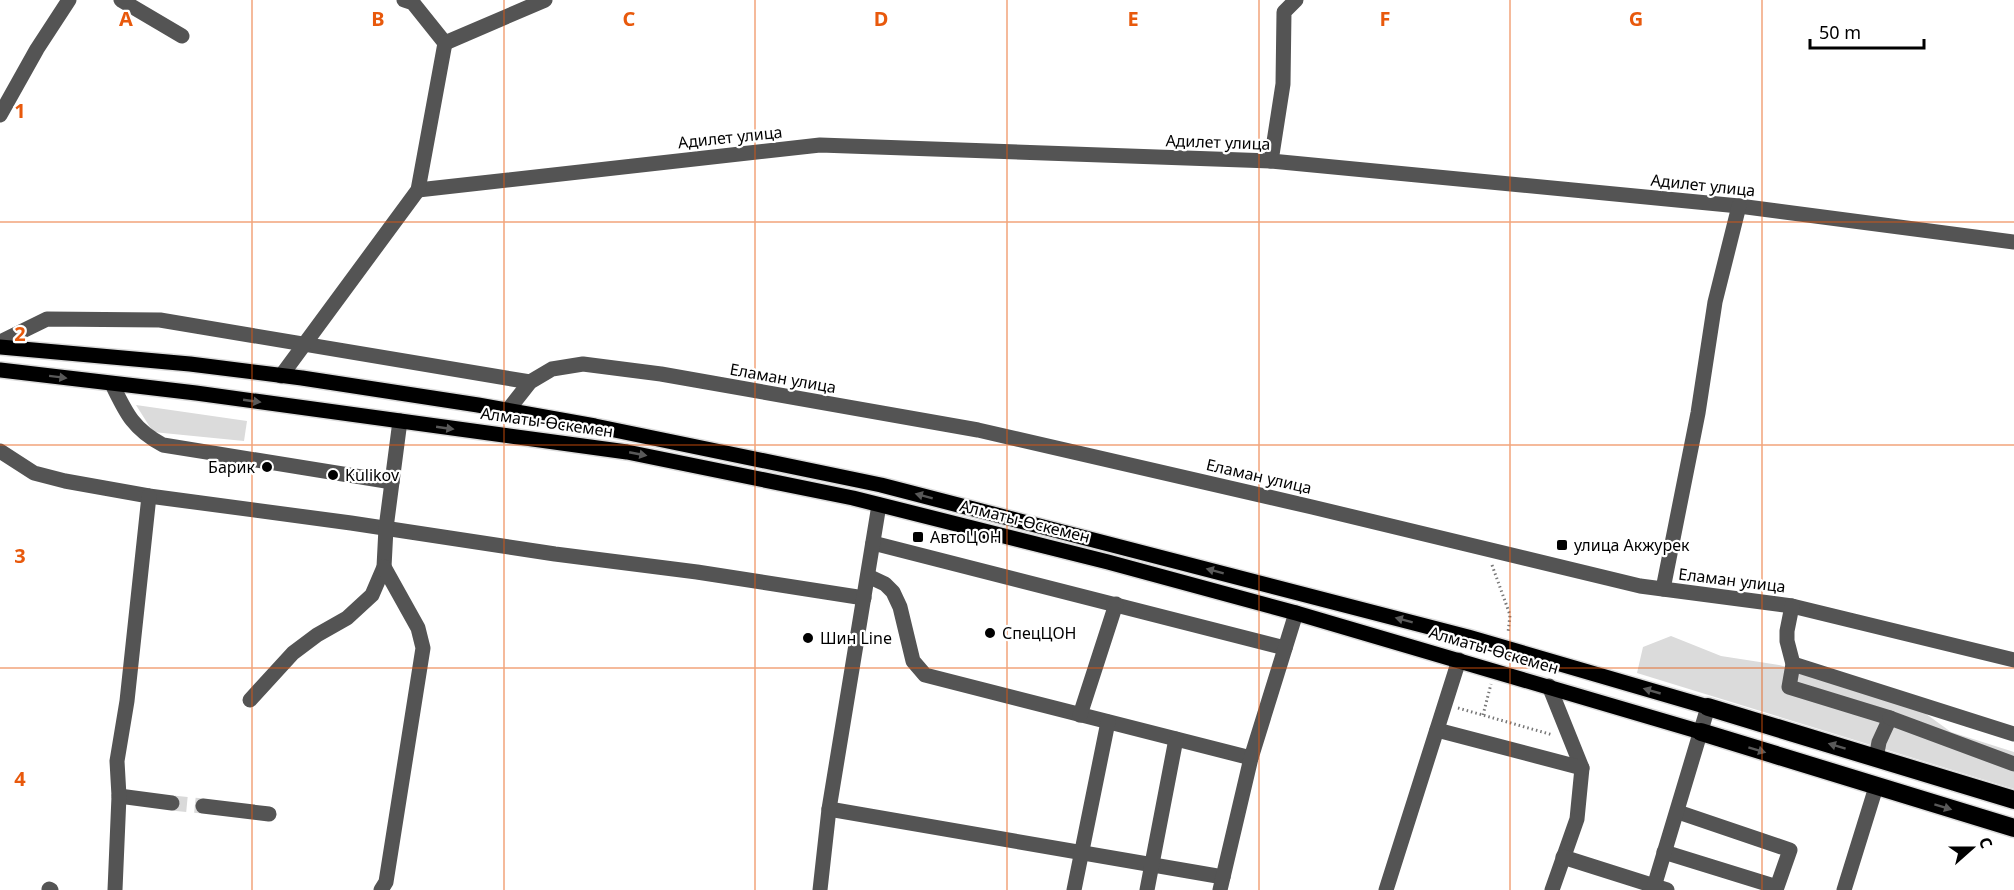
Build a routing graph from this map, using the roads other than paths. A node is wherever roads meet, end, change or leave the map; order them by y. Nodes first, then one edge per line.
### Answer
1 (69, 0) edge
2 (121, 0) edge
3 (404, 0) edge
4 (545, 0) edge
5 (1296, 0) edge
6 (182, 36) dead end
7 (445, 43) junction
8 (0, 115) edge
9 (1271, 161) junction
10 (418, 190) junction
11 (1739, 206) junction
12 (2014, 242) edge
13 (0, 342) edge
14 (305, 343) junction
15 (0, 347) edge
16 (0, 370) edge
17 (280, 376) junction
18 (530, 382) junction
19 (112, 384) junction
20 (508, 411) junction
21 (400, 422) junction
22 (596, 426) junction
23 (592, 448) junction
24 (0, 451) edge
25 (392, 482) junction
26 (149, 496) junction
27 (879, 505) junction
28 (386, 528) junction
29 (873, 543) junction
30 (384, 567) junction
31 (868, 576) junction
32 (1663, 590) junction
33 (864, 598) junction
34 (1116, 604) junction
35 (1792, 606) junction
36 (1296, 613) junction
37 (1285, 648) junction
38 (1459, 660) junction
39 (2014, 660) edge
40 (1793, 664) junction
41 (1549, 687) junction
42 (250, 700) dead end
43 (1708, 707) junction
44 (1080, 715) junction
45 (1890, 718) junction
46 (1108, 722) junction
47 (1437, 729) junction
48 (1701, 732) junction
49 (2014, 734) edge
50 (1176, 739) junction
51 (1251, 758) junction
52 (1876, 758) junction
53 (2014, 764) edge
54 (1582, 768) junction
55 (1876, 787) junction
56 (119, 796) junction
57 (2014, 800) edge
58 (172, 802) tunnel mouth
59 (203, 806) tunnel mouth
60 (828, 809) junction
61 (1678, 812) junction
62 (268, 814) dead end
63 (2014, 828) edge
64 (1081, 852) junction
65 (1664, 852) junction
66 (1563, 857) junction
67 (1152, 864) junction
68 (1846, 883) edge
69 (1221, 884) edge
70 (1776, 888) edge
71 (1658, 889) edge
72 (115, 890) edge
73 (381, 890) edge
74 (820, 890) edge
75 (1074, 890) edge
76 (1147, 890) edge
77 (1386, 890) edge
78 (1553, 890) edge
79 (1858, 890) edge

1 - 8 street
2 - 6 street
3 - 7 street
4 - 7 street
5 - 9 street
7 - 10 street
9 - 10 street, Адилет улица
9 - 11 street, Адилет улица
10 - 14 street
11 - 12 street, Адилет улица
11 - 32 street
13 - 14 street
14 - 17 street
14 - 18 street
15 - 17 main road, Алматы-Өскемен
16 -> 19 main road, Алматы-Өскемен
17 - 20 main road, Алматы-Өскемен
18 - 20 street, Еламан улица
18 - 32 street, Еламан улица
19 -> 21 main road, Алматы-Өскемен
19 - 25 street
20 - 22 main road, Алматы-Өскемен
21 -> 23 main road, Алматы-Өскемен
21 - 25 street
22 - 23 main road
43 -> 22 main road, Алматы-Өскемен
23 -> 27 main road, Алматы-Өскемен
24 - 26 street
25 - 28 street
26 - 28 street
26 - 56 street
27 - 29 street
27 - 36 main road, Алматы-Өскемен
28 - 30 street
28 - 33 street
29 - 31 street
29 - 34 street
30 - 42 street
30 - 73 street
31 - 33 street
31 - 44 street
32 - 35 street, Еламан улица
33 - 60 street
34 - 37 street
34 - 44 street
35 - 39 street, Еламан улица
35 - 40 street
36 - 37 street
36 - 38 main road, Алматы-Өскемен
37 - 51 street
38 - 41 main road, Алматы-Өскемен
38 - 47 street
40 - 45 street
40 - 49 street
41 - 48 main road, Алматы-Өскемен
41 - 54 street
43 - 48 street
52 -> 43 highway, Алматы-Өскемен
44 - 46 street
45 - 52 street
45 - 53 street
46 - 50 street
46 - 64 street
47 - 54 street
47 - 77 street
48 -> 55 highway, Алматы-Өскемен
48 - 61 street
50 - 51 street
50 - 67 street
51 - 69 street
52 - 57 highway, Алматы-Өскемен
54 - 66 street
55 -> 63 highway, Алматы-Өскемен
55 - 68 street
56 - 58 street
56 - 72 street
59 - 62 street
60 - 64 street
60 - 74 street
61 - 65 street
61 - 70 street
64 - 67 street
64 - 75 street
65 - 70 street
65 - 71 street
66 - 71 street
66 - 78 street
67 - 69 street
67 - 76 street
68 - 79 street

